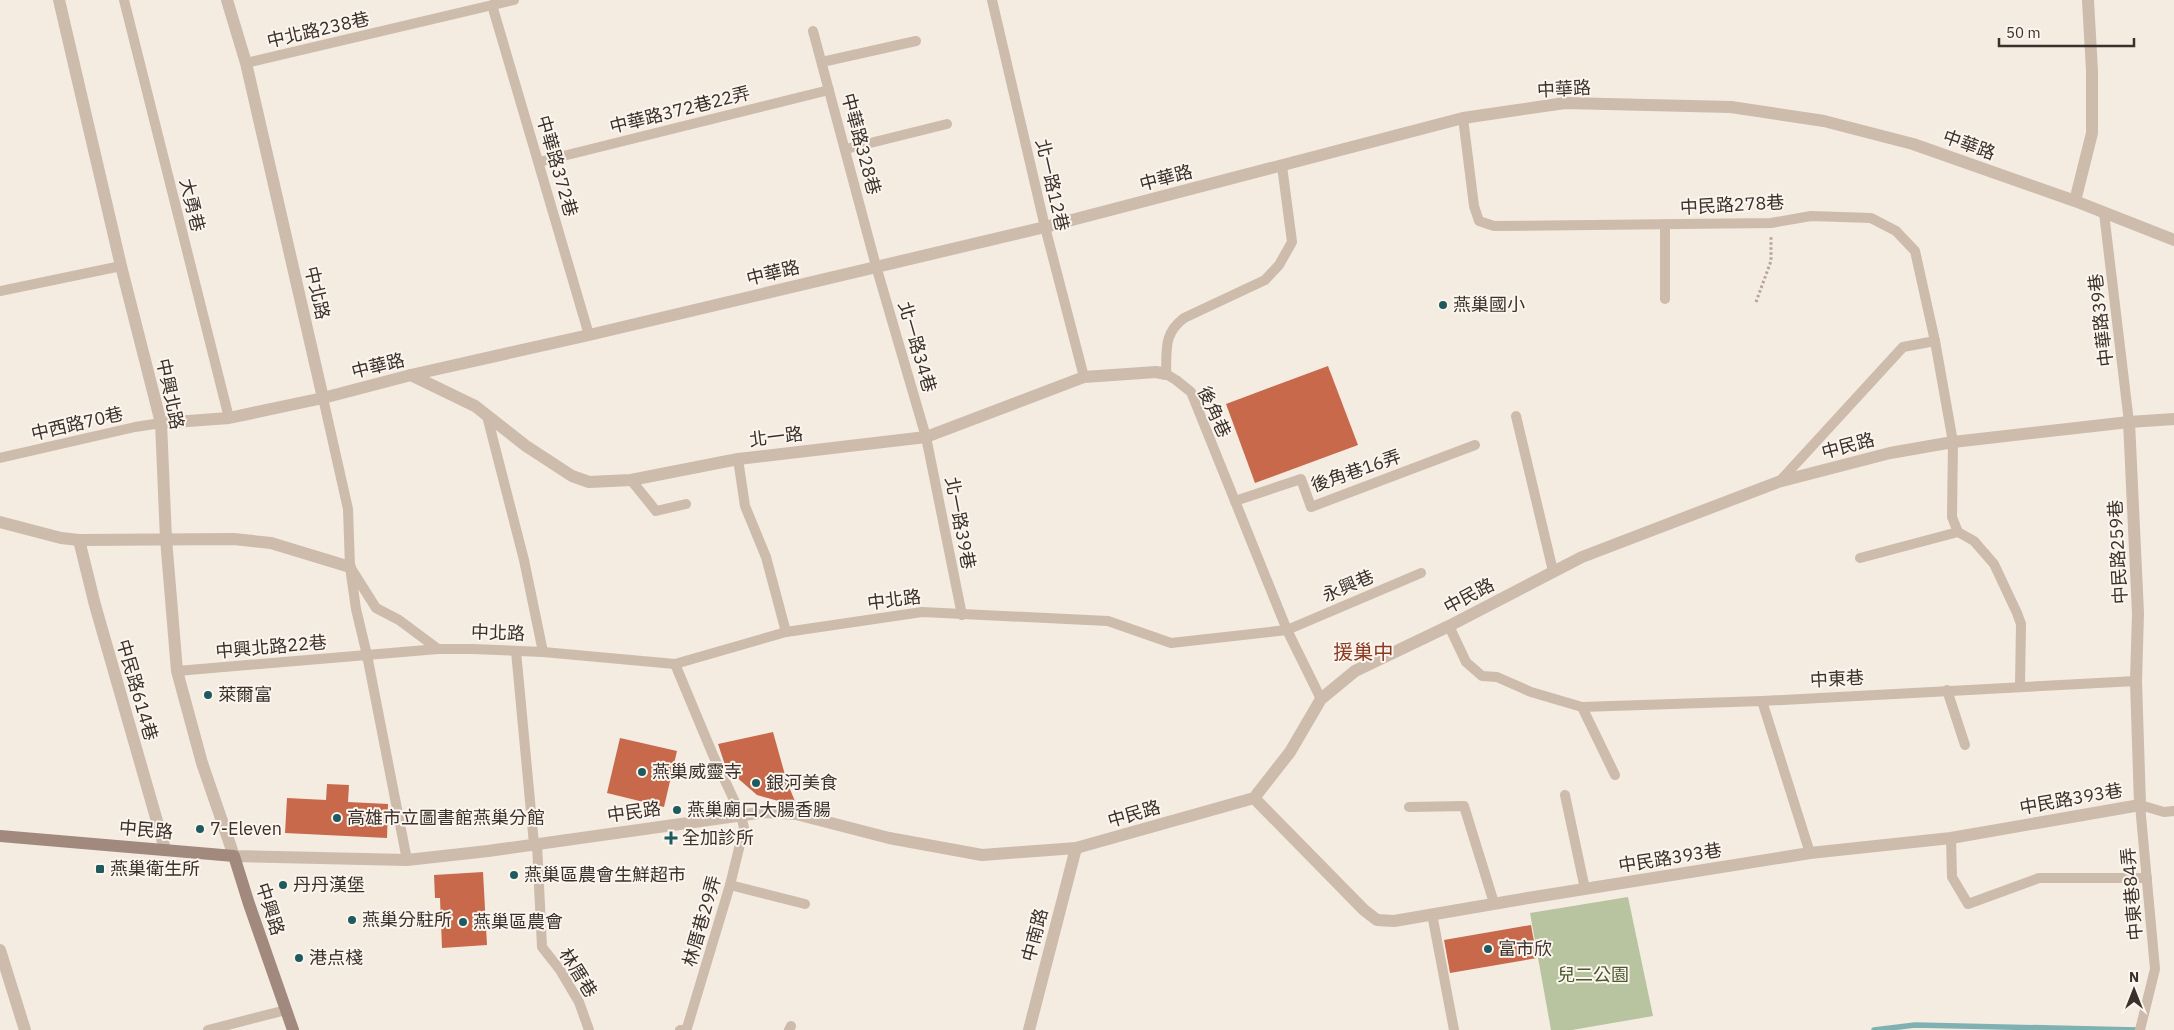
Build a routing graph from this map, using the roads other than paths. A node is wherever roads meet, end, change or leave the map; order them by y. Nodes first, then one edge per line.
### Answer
1 (58, 0) edge
2 (124, 0) edge
3 (227, 0) edge
4 (514, 0) edge
5 (992, 0) edge
6 (2088, 0) edge
7 (492, 5) junction
8 (813, 31) dead end
9 (916, 41) dead end
10 (822, 62) junction
11 (246, 63) junction
12 (829, 90) junction
13 (1463, 118) junction
14 (947, 124) dead end
15 (846, 149) junction
16 (539, 162) junction
17 (1282, 166) junction
18 (2075, 201) junction
19 (2104, 213) junction
20 (1665, 224) junction
21 (1044, 227) junction
22 (2174, 240) edge
23 (121, 266) junction
24 (876, 266) junction
25 (0, 291) edge
26 (1665, 299) dead end
27 (589, 335) junction
28 (1935, 341) junction
29 (1166, 374) junction
30 (411, 375) junction
31 (1084, 377) junction
32 (323, 398) junction
33 (487, 416) junction
34 (1516, 416) dead end
35 (228, 418) junction
36 (2174, 420) edge
37 (2129, 422) junction
38 (161, 423) junction
39 (926, 437) junction
40 (1953, 442) junction
41 (1475, 445) dead end
42 (0, 458) edge
43 (738, 459) junction
44 (631, 480) junction
45 (1778, 482) junction
46 (1235, 501) junction
47 (686, 504) dead end
48 (0, 522) edge
49 (1958, 532) junction
50 (166, 539) junction
51 (78, 540) junction
52 (1860, 558) dead end
53 (350, 567) junction
54 (1553, 571) junction
55 (1421, 572) dead end
56 (962, 615) junction
57 (1449, 626) junction
58 (1287, 630) junction
59 (786, 632) junction
60 (438, 649) junction
61 (516, 651) junction
62 (543, 652) junction
63 (367, 655) junction
64 (676, 664) junction
65 (177, 671) junction
66 (2136, 681) junction
67 (2020, 686) junction
68 (1947, 690) junction
69 (1321, 700) junction
70 (1762, 701) junction
71 (1582, 707) junction
72 (1965, 745) dead end
73 (1615, 774) dead end
74 (1565, 795) dead end
75 (1254, 798) junction
76 (2140, 805) junction
77 (1409, 807) dead end
78 (2174, 811) edge
79 (741, 815) junction
80 (0, 836) edge
81 (1951, 838) junction
82 (535, 844) junction
83 (1076, 848) junction
84 (165, 849) junction
85 (1810, 853) junction
86 (234, 856) junction
87 (407, 860) junction
88 (2147, 878) junction
89 (730, 885) junction
90 (1585, 889) junction
91 (1494, 903) junction
92 (806, 904) dead end
93 (1432, 914) junction
94 (0, 950) edge
95 (3, 970) edge
96 (286, 1010) junction
97 (25, 1030) edge
98 (208, 1030) edge
99 (293, 1030) edge
100 (589, 1030) edge
101 (680, 1030) edge
102 (1029, 1030) edge
103 (1454, 1030) edge
104 (2140, 1030) edge

1 - 23 street, 中興北路
2 - 35 lane, 大勇巷
3 - 11 street, 中北路
4 - 7 lane, 中北路238巷
5 - 21 lane, 北一路12巷
6 - 18 street
7 - 11 lane, 中北路238巷
7 - 16 lane, 中華路372巷
8 - 10 lane, 中華路328巷
9 - 10 lane
10 - 12 lane, 中華路328巷
11 - 32 street, 中北路
12 - 15 lane, 中華路328巷
12 - 16 lane, 中華路372巷22弄
13 - 17 street, 中華路
13 - 18 street, 中華路
13 - 20 lane, 中民路278巷
14 - 15 lane
15 - 24 lane, 中華路328巷
16 - 27 lane, 中華路372巷
17 - 21 street, 中華路
17 - 29 lane
18 - 19 street, 中華路
19 - 22 street, 中華路
19 - 37 lane, 中華路39巷
20 - 26 lane
20 - 28 lane, 中民路278巷
21 - 24 street, 中華路
21 - 31 lane, 北一路12巷
23 - 25 lane
23 - 38 street, 中興北路
24 - 27 street, 中華路
24 - 39 lane, 北一路34巷
27 - 30 street, 中華路
28 - 40 lane, 中民路278巷
28 - 45 lane
29 - 31 street, 北一路
29 - 46 lane, 後角巷
30 - 32 street, 中華路
30 - 33 street, 北一路
31 - 39 street, 北一路
32 - 35 street, 中華路
32 - 53 lane, 中北路
33 - 44 street, 北一路
33 - 62 lane
34 - 54 lane
35 - 38 street, 中華路
36 - 37 street, 中民路
37 - 40 street, 中民路
37 - 66 street, 中民路259巷
38 - 42 lane, 中西路70巷
38 - 50 street, 中興北路
39 - 43 street, 北一路
39 - 56 lane, 北一路39巷
40 - 45 street, 中民路
40 - 49 lane, 中民路278巷
41 - 46 lane, 後角巷16弄
43 - 44 street, 北一路
43 - 59 lane
44 - 47 lane
45 - 54 street, 中民路
46 - 58 lane, 後角巷
48 - 51 street
49 - 52 lane
49 - 67 lane
50 - 51 street
50 - 53 street
50 - 65 street, 中興北路
51 - 84 street, 中民路614巷
53 - 60 lane
53 - 63 lane, 中北路
54 - 57 street, 中民路
55 - 58 lane, 永興巷
56 - 58 lane, 中北路
56 - 59 lane, 中北路
57 - 69 street, 中民路
57 - 71 lane, 中東巷
58 - 69 lane, 後角巷
59 - 64 lane, 中北路
60 - 61 lane, 中北路
60 - 63 lane, 中北路
61 - 62 lane, 中北路
61 - 82 lane, 林厝巷
62 - 64 lane, 中北路
63 - 65 lane, 中興北路22巷
63 - 87 lane
64 - 79 lane
65 - 86 street, 中興北路
66 - 67 lane, 中東巷
66 - 76 street
67 - 68 lane, 中東巷
68 - 70 lane, 中東巷
68 - 72 lane
69 - 75 street, 中民路
70 - 71 lane, 中東巷
70 - 85 lane
71 - 73 lane
74 - 90 lane
75 - 83 street, 中民路
75 - 93 street, 中民路393巷
76 - 78 lane
76 - 81 street, 中民路393巷
76 - 88 lane, 中東巷84弄
77 - 91 lane
79 - 82 street, 中民路
79 - 83 street, 中民路
79 - 89 lane, 林厝巷29弄
80 - 84 main road, 中民路
81 - 85 street, 中民路393巷
81 - 88 lane
82 - 87 street, 中民路
82 - 100 lane, 林厝巷
83 - 102 street, 中南路
84 - 86 main road, 中民路
85 - 90 street, 中民路393巷
86 - 87 street, 中民路
86 - 96 main road, 中興路
88 - 104 lane, 中東巷84弄
89 - 92 lane
89 - 101 lane, 林厝巷29弄
90 - 91 street, 中民路393巷
91 - 93 street, 中民路393巷
93 - 103 lane
94 - 95 street
95 - 97 street
96 - 98 lane
96 - 99 main road, 中興路

